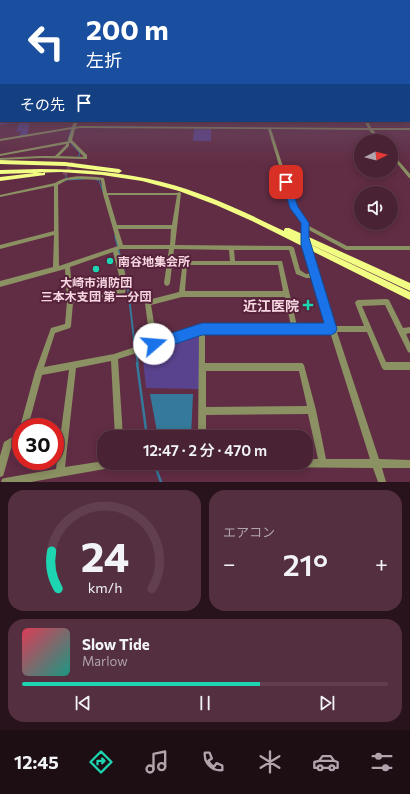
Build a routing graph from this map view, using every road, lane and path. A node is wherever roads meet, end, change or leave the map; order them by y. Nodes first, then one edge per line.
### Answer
1 (75, 122) edge
2 (367, 122) edge
3 (72, 128) junction
4 (269, 128) junction
5 (370, 128) junction
6 (410, 128) edge
7 (375, 134) edge
8 (0, 140) edge
9 (69, 142) junction
10 (0, 155) edge
11 (56, 157) junction
12 (0, 159) edge
13 (0, 162) edge
14 (398, 162) edge
15 (0, 168) edge
16 (0, 172) edge
17 (110, 174) junction
18 (129, 174) junction
19 (410, 177) edge
20 (0, 179) edge
21 (56, 184) junction
22 (180, 192) junction
23 (106, 194) junction
24 (0, 196) edge
25 (305, 226) junction
26 (115, 227) junction
27 (174, 227) junction
28 (56, 232) junction
29 (305, 242) junction
30 (0, 246) edge
31 (172, 247) junction
32 (118, 248) junction
33 (231, 248) junction
34 (410, 248) edge
35 (233, 263) junction
36 (67, 266) junction
37 (56, 269) junction
38 (314, 275) junction
39 (167, 283) dead end
40 (0, 284) edge
41 (410, 287) edge
42 (182, 294) junction
43 (287, 294) junction
44 (410, 296) edge
45 (70, 301) junction
46 (202, 329) junction
47 (331, 329) junction
48 (369, 329) junction
49 (295, 330) junction
50 (401, 330) junction
51 (410, 330) edge
52 (154, 344) junction
53 (410, 350) edge
54 (114, 357) junction
55 (73, 366) junction
56 (410, 366) edge
57 (202, 368) junction
58 (40, 372) junction
59 (312, 410) junction
60 (202, 411) junction
61 (27, 418) edge
62 (119, 430) edge
63 (202, 430) edge
64 (12, 442) edge
65 (313, 463) edge
66 (323, 463) junction
67 (375, 464) junction
68 (410, 464) edge
69 (97, 466) edge
70 (60, 472) junction
71 (0, 473) edge
72 (5, 482) edge
73 (382, 482) edge

1 - 3 street
2 - 5 street
3 - 4 street
3 - 8 street
3 - 9 street
4 - 5 street
4 - 25 street
5 - 6 street
5 - 7 street
9 - 10 street
9 - 11 street
9 - 11 street
11 - 12 street
13 - 18 highway
14 - 19 street
15 - 18 highway
16 - 17 highway
17 - 20 highway
17 - 22 highway
18 - 29 highway
21 - 23 street
21 - 24 street
21 - 28 street
22 - 23 street
22 - 27 street
22 - 29 highway
23 - 26 street
25 - 29 street
25 - 34 street
26 - 27 street
26 - 32 street
27 - 31 street
28 - 30 street
28 - 37 street
29 - 38 street
29 - 41 highway
29 - 44 highway
31 - 32 street
31 - 33 street
31 - 39 street
32 - 36 street
32 - 45 street
33 - 35 street
33 - 38 street
35 - 42 street
35 - 43 street
36 - 37 street
36 - 45 street
37 - 40 street
38 - 47 street
42 - 43 street
42 - 52 street
43 - 49 street
45 - 58 street
46 - 49 street
46 - 52 street
46 - 57 street
47 - 48 street
47 - 49 street
47 - 67 street
48 - 50 street
48 - 56 street
50 - 51 street
50 - 53 street
52 - 54 street
54 - 55 street
54 - 62 street
55 - 58 street
55 - 70 street
57 - 59 street
57 - 60 street
58 - 61 street
59 - 60 street
59 - 66 street
60 - 63 street
64 - 71 street
65 - 66 street
66 - 67 street
67 - 68 street
67 - 73 street
69 - 70 street
70 - 72 street

